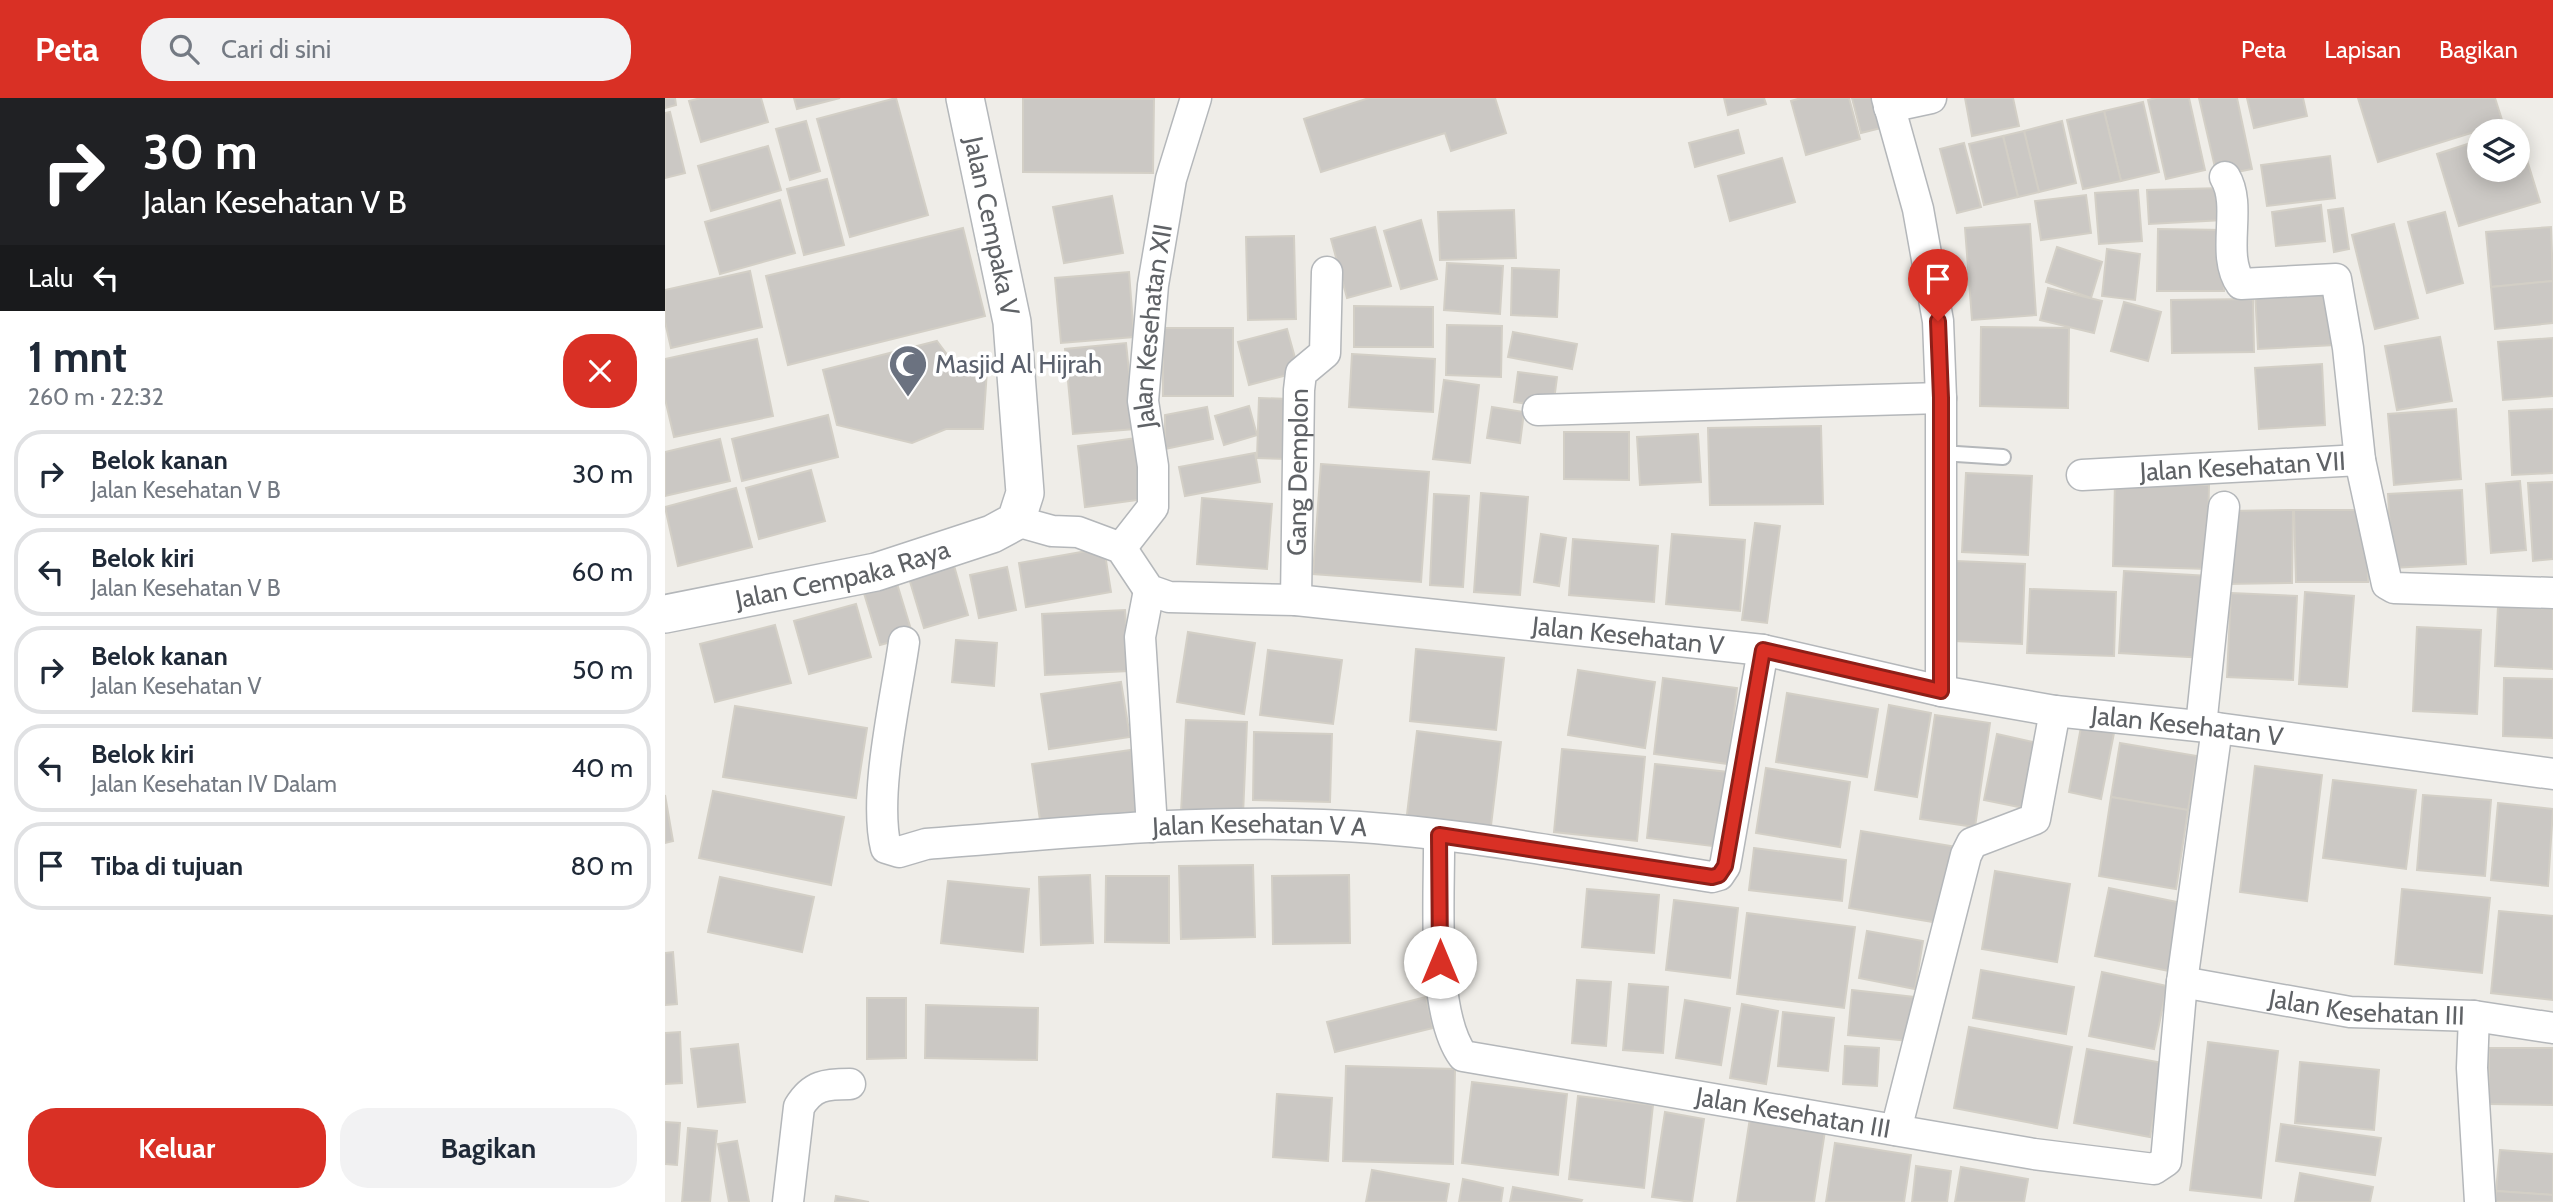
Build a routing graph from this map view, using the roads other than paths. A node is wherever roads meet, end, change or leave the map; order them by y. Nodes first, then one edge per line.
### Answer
1 (965, 98) edge
2 (1196, 98) edge
3 (1931, 98) edge
4 (1888, 103) edge
5 (2225, 177) dead end
6 (1327, 272) dead end
7 (1941, 398) junction
8 (1538, 410) dead end
9 (1941, 453) junction
10 (2003, 457) dead end
11 (2360, 460) junction
12 (2082, 475) dead end
13 (2224, 507) dead end
14 (1016, 521) junction
15 (1121, 548) junction
16 (1149, 590) junction
17 (2553, 593) edge
18 (1296, 600) junction
19 (665, 614) edge
20 (904, 642) dead end
21 (1763, 650) junction
22 (1941, 691) junction
23 (2055, 711) junction
24 (2209, 727) junction
25 (2553, 775) edge
26 (1152, 827) junction
27 (1439, 835) junction
28 (2182, 982) junction
29 (2474, 1016) junction
30 (2553, 1028) edge
31 (850, 1084) dead end
32 (1896, 1130) junction
33 (788, 1202) edge
34 (2480, 1202) edge

1 - 14 street, Jalan Cempaka V
2 - 15 street, Jalan Kesehatan XII
3 - 4 street
4 - 7 street
5 - 11 street
6 - 18 street, Gang Demplon
7 - 8 street
7 - 9 street
9 - 10 lane
9 - 22 street
11 - 12 street, Jalan Kesehatan VII
11 - 17 street, Jalan Kesehatan VII
13 - 24 street, Jalan Kesehatan III
14 - 15 street
14 - 19 street, Jalan Cempaka Raya
15 - 16 street
16 - 18 street, Jalan Kesehatan V
16 - 26 street, Jalan Kesehatan V A
18 - 21 street, Jalan Kesehatan V
20 - 26 street
21 - 22 street, Jalan Kesehatan V
21 - 27 street, Jalan Kesehatan V A
22 - 23 street, Jalan Kesehatan V
23 - 24 street, Jalan Kesehatan V
23 - 32 street
24 - 25 street, Jalan Kesehatan V
24 - 28 street, Jalan Kesehatan III
26 - 27 street, Jalan Kesehatan V A
27 - 32 street, Jalan Kesehatan III
28 - 29 street, Jalan Kesehatan III
28 - 32 street, Jalan Kesehatan III
29 - 30 street, Jalan Kesehatan III
29 - 34 street
31 - 33 street

